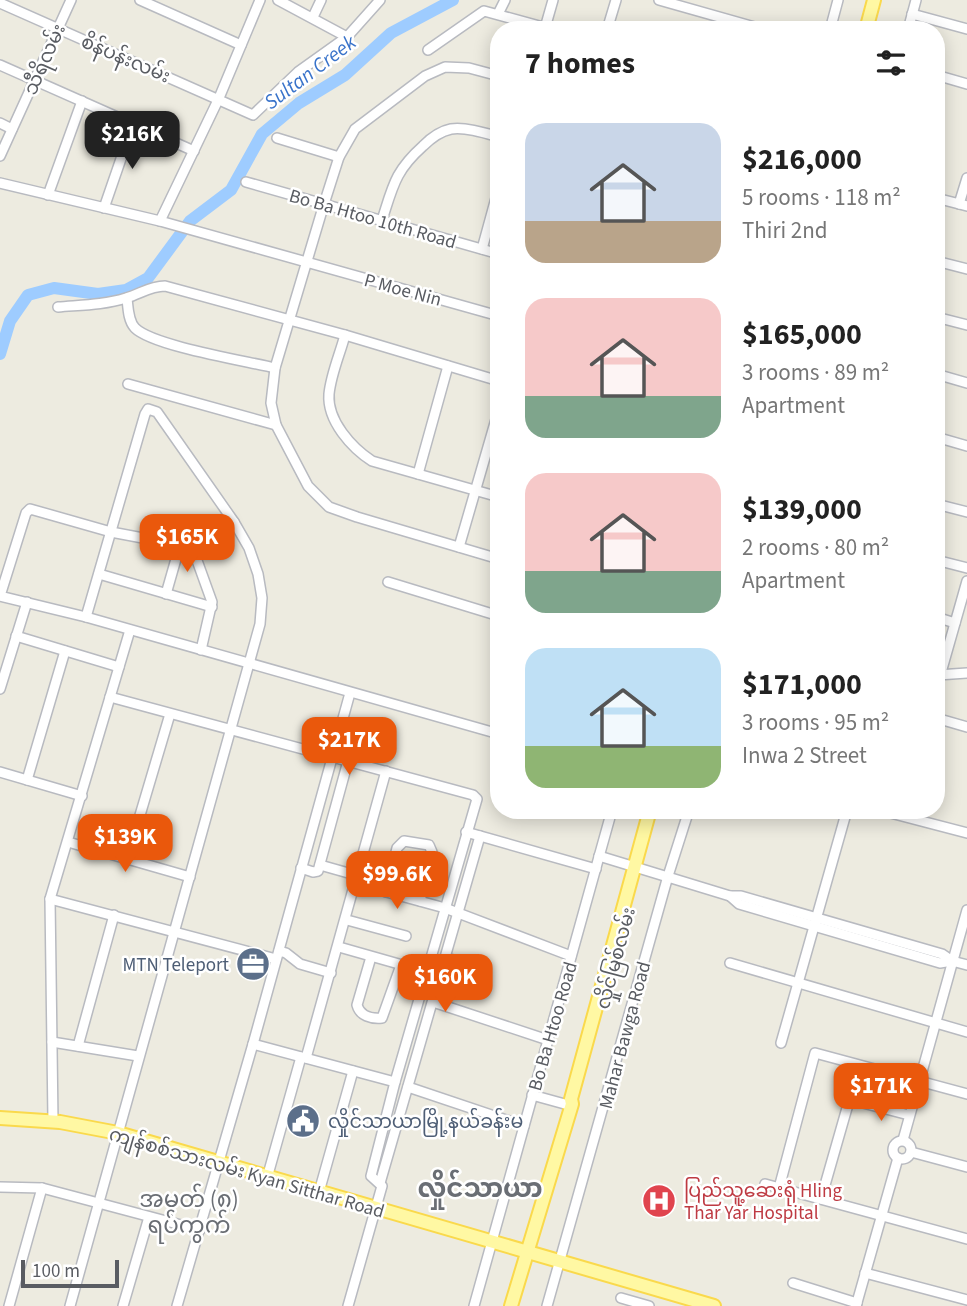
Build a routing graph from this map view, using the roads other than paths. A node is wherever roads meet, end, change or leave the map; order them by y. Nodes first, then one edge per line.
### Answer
1 (71, 0) edge
2 (140, 0) edge
3 (260, 0) edge
4 (278, 0) edge
5 (321, 0) edge
6 (380, 0) edge
7 (505, 0) edge
8 (553, 0) edge
9 (616, 0) edge
10 (659, 0) edge
11 (838, 0) edge
12 (874, 0) edge
13 (882, 0) edge
14 (916, 0) edge
15 (0, 3) edge
16 (498, 14) junction
17 (912, 14) junction
18 (313, 17) junction
19 (522, 21) edge
20 (551, 21) edge
21 (610, 21) edge
22 (733, 21) edge
23 (832, 21) edge
24 (868, 21) edge
25 (876, 21) edge
26 (910, 21) edge
27 (938, 21) edge
28 (945, 23) edge
29 (58, 29) junction
30 (967, 29) edge
31 (347, 37) junction
32 (241, 45) junction
33 (428, 50) dead end
34 (0, 65) edge
35 (490, 74) edge
36 (945, 78) edge
37 (34, 80) junction
38 (967, 84) edge
39 (219, 99) junction
40 (82, 101) junction
41 (0, 123) edge
42 (132, 124) junction
43 (12, 129) junction
44 (490, 134) edge
45 (277, 138) dead end
46 (194, 151) junction
47 (0, 156) edge
48 (338, 156) junction
49 (967, 178) edge
50 (246, 182) dead end
51 (1, 185) edge
52 (48, 195) junction
53 (945, 200) edge
54 (324, 204) junction
55 (963, 205) edge
56 (104, 208) junction
57 (382, 220) junction
58 (490, 220) edge
59 (160, 221) junction
60 (482, 249) junction
61 (490, 251) edge
62 (307, 262) junction
63 (945, 263) edge
64 (967, 269) edge
65 (127, 298) junction
66 (58, 307) dead end
67 (490, 313) edge
68 (945, 319) edge
69 (290, 320) junction
70 (967, 325) edge
71 (345, 335) junction
72 (448, 366) junction
73 (275, 368) junction
74 (945, 377) edge
75 (490, 378) edge
76 (967, 383) edge
77 (128, 384) dead end
78 (276, 425) junction
79 (945, 440) edge
80 (967, 446) edge
81 (490, 450) edge
82 (418, 474) junction
83 (475, 491) junction
84 (490, 495) edge
85 (945, 506) edge
86 (967, 512) edge
87 (234, 522) junction
88 (111, 532) junction
89 (190, 541) junction
90 (180, 545) junction
91 (459, 547) junction
92 (490, 556) edge
93 (945, 562) edge
94 (967, 568) edge
95 (99, 574) junction
96 (388, 582) dead end
97 (967, 582) edge
98 (166, 594) junction
99 (0, 596) edge
100 (27, 602) junction
101 (212, 607) junction
102 (490, 613) edge
103 (86, 617) junction
104 (960, 619) edge
105 (130, 630) junction
106 (16, 636) junction
107 (201, 650) junction
108 (65, 651) junction
109 (945, 657) edge
110 (250, 664) junction
111 (119, 667) junction
112 (967, 673) edge
113 (945, 675) edge
114 (0, 689) edge
115 (350, 693) junction
116 (110, 697) junction
117 (170, 714) junction
118 (945, 721) edge
119 (967, 727) edge
120 (232, 731) junction
121 (490, 732) edge
122 (334, 757) junction
123 (348, 761) junction
124 (0, 772) edge
125 (386, 772) junction
126 (27, 780) junction
127 (82, 796) junction
128 (609, 819) edge
129 (648, 819) edge
130 (653, 819) edge
131 (686, 819) edge
132 (845, 819) edge
133 (913, 819) edge
134 (466, 832) junction
135 (967, 833) edge
136 (480, 836) junction
137 (68, 842) junction
138 (599, 856) junction
139 (127, 859) junction
140 (320, 864) junction
141 (637, 866) junction
142 (301, 868) junction
143 (596, 869) junction
144 (668, 876) junction
145 (190, 877) junction
146 (358, 880) junction
147 (386, 892) junction
148 (50, 899) junction
149 (419, 901) junction
150 (445, 908) junction
151 (967, 910) edge
152 (459, 914) junction
153 (114, 915) junction
154 (347, 920) junction
155 (816, 922) junction
156 (176, 931) junction
157 (406, 936) dead end
158 (339, 947) junction
159 (277, 955) junction
160 (571, 956) junction
161 (371, 957) junction
162 (446, 958) junction
163 (952, 961) junction
164 (730, 963) dead end
165 (401, 965) junction
166 (967, 965) edge
167 (481, 967) dead end
168 (427, 972) junction
169 (331, 973) junction
170 (798, 984) junction
171 (433, 1002) junction
172 (936, 1023) junction
173 (967, 1032) edge
174 (548, 1040) junction
175 (52, 1042) junction
176 (780, 1043) dead end
177 (253, 1044) junction
178 (78, 1046) junction
179 (138, 1056) junction
180 (304, 1058) junction
181 (859, 1066) junction
182 (353, 1071) junction
183 (919, 1081) junction
184 (395, 1082) junction
185 (408, 1087) junction
186 (967, 1094) edge
187 (532, 1095) junction
188 (859, 1102) dead end
189 (572, 1105) junction
190 (909, 1115) junction
191 (0, 1118) edge
192 (53, 1121) junction
193 (524, 1126) junction
194 (118, 1133) junction
195 (903, 1140) junction
196 (911, 1152) junction
197 (898, 1158) junction
198 (219, 1164) junction
199 (967, 1167) edge
200 (267, 1178) junction
201 (380, 1183) junction
202 (765, 1184) dead end
203 (0, 1187) edge
204 (42, 1188) junction
205 (779, 1188) junction
206 (319, 1192) junction
207 (821, 1199) junction
208 (100, 1203) junction
209 (376, 1209) junction
210 (882, 1215) junction
211 (149, 1217) junction
212 (200, 1230) junction
213 (967, 1239) edge
214 (492, 1242) junction
215 (529, 1252) junction
216 (559, 1261) junction
217 (865, 1273) junction
218 (625, 1281) junction
219 (793, 1283) dead end
220 (967, 1300) edge
221 (620, 1302) edge
222 (857, 1305) edge
223 (9, 1306) edge
224 (70, 1306) edge
225 (123, 1306) edge
226 (177, 1306) edge
227 (348, 1306) edge
228 (474, 1306) edge
229 (511, 1306) edge
230 (519, 1306) edge
231 (547, 1306) edge
232 (649, 1306) edge
233 (714, 1306) edge

1 - 29 street, သီရိလမ်း
2 - 32 street
3 - 32 street
4 - 18 street
5 - 18 street
6 - 31 street
7 - 16 street
8 - 20 street
9 - 21 street
10 - 22 street
11 - 23 street
12 - 24 main road
13 - 25 main road
14 - 17 street
15 - 29 street, စိန်ပန်းလမ်း
16 - 19 street
16 - 33 street
17 - 26 street
17 - 27 street
18 - 31 street
28 - 30 street
29 - 37 street, သီရိလမ်း
29 - 39 street, စိန်ပန်းလမ်း
31 - 39 street, စိန်ပန်းလမ်း
32 - 39 street
34 - 37 street
35 - 48 street
36 - 38 street
37 - 40 street
37 - 43 street, သီရိလမ်း
39 - 46 street
40 - 42 street
40 - 52 street
41 - 43 street
42 - 46 street
42 - 56 street
43 - 47 street, သီရိလမ်း
44 - 57 street
45 - 48 street
46 - 59 street
48 - 54 street
49 - 55 street
50 - 54 street, Bo Ba Htoo 10th Road
51 - 52 street
52 - 56 street
53 - 55 street
54 - 57 street, Bo Ba Htoo 10th Road
54 - 62 street
56 - 59 street
57 - 60 street, Bo Ba Htoo 10th Road
58 - 60 street
59 - 62 street, P Moe Nin
60 - 61 street, Bo Ba Htoo 10th Road
62 - 67 street, P Moe Nin
62 - 69 street
63 - 64 street
65 - 66 street
65 - 69 street
65 - 73 street
68 - 70 street
69 - 71 street
69 - 73 street
71 - 72 street
71 - 82 street
72 - 75 street
72 - 82 street
73 - 78 street
74 - 76 street
77 - 78 street
78 - 91 street
79 - 80 street
81 - 83 street
82 - 83 street
83 - 84 street
83 - 91 street
85 - 86 street
87 - 88 street
87 - 89 street
87 - 110 street
88 - 90 street
88 - 95 street
88 - 99 street
89 - 90 street
89 - 101 street
90 - 98 street
91 - 92 street
93 - 94 street
95 - 98 street
95 - 103 street
96 - 102 street
97 - 104 street
98 - 101 street
99 - 100 street
100 - 103 street
100 - 106 street
101 - 107 street
103 - 105 street
104 - 109 street
105 - 107 street
105 - 111 street
106 - 108 street
106 - 114 street
107 - 110 street
108 - 111 street
108 - 126 street
110 - 115 street
110 - 120 street
111 - 116 street
112 - 113 street
115 - 121 street
115 - 122 street
116 - 117 street
116 - 127 street
117 - 120 street
117 - 139 street
118 - 119 street
120 - 122 street
120 - 145 street
122 - 123 street
122 - 142 street
123 - 125 street
123 - 140 street
124 - 126 street
125 - 134 street
125 - 146 street
126 - 127 street
127 - 137 street
128 - 138 street, Bo Ba Htoo Road
129 - 141 main road, လှိုင်မြစ်လမ်း
130 - 141 main road, လှိုင်မြစ်လမ်း
131 - 144 street, Mahar Bawga Road
132 - 155 street
133 - 135 street
134 - 136 street
134 - 150 street
136 - 143 street
136 - 152 street
137 - 139 street
137 - 148 street
138 - 141 street
138 - 143 street, Bo Ba Htoo Road
139 - 145 street
140 - 142 street
140 - 146 street
141 - 144 street
141 - 189 main road, လှိုင်မြစ်လမ်း
142 - 159 street
143 - 160 street, Bo Ba Htoo Road
144 - 155 street
144 - 216 street, Mahar Bawga Road
145 - 156 street
146 - 147 street
146 - 154 street
147 - 149 street
147 - 149 street
148 - 153 street
148 - 175 street
149 - 150 street
150 - 152 street
150 - 168 street
151 - 163 street
152 - 160 street
152 - 162 street
153 - 156 street
153 - 178 street
154 - 157 street
154 - 158 street
155 - 163 street
155 - 170 street
156 - 159 street
156 - 179 street
158 - 161 street
158 - 169 street
159 - 169 street
159 - 177 street
160 - 174 street, Bo Ba Htoo Road
161 - 165 street
161 - 165 street
162 - 167 street
162 - 171 street
163 - 166 street
163 - 172 street
164 - 170 street
165 - 168 street
168 - 184 street
169 - 180 street
170 - 172 street
170 - 176 street
171 - 174 street
171 - 185 street
172 - 173 street
172 - 183 street
174 - 187 street, Bo Ba Htoo Road
175 - 178 street
175 - 192 street
177 - 180 street
177 - 198 street
178 - 179 street
179 - 194 street
180 - 182 street
180 - 200 street
181 - 183 street
181 - 205 street
181 - 207 street
182 - 184 street
182 - 206 street
183 - 186 street
183 - 190 street
184 - 201 street
185 - 193 street
185 - 201 street
187 - 189 street
187 - 193 street, Bo Ba Htoo Road
188 - 190 street
189 - 215 main road, လှိုင်မြစ်လမ်း
190 - 195 street
191 - 192 main road, ကျန်စစ်သားလမ်း Kyan Sitthar Road
192 - 194 main road, ကျန်စစ်သားလမ်း Kyan Sitthar Road
193 - 214 street, Bo Ba Htoo Road
194 - 198 main road, ကျန်စစ်သားလမ်း Kyan Sitthar Road
194 - 208 street
195 - 196 street
195 - 197 street
196 - 197 street
196 - 199 street
197 - 210 street
198 - 200 main road, ကျန်စစ်သားလမ်း Kyan Sitthar Road
198 - 212 street
200 - 206 main road, ကျန်စစ်သားလမ်း Kyan Sitthar Road
201 - 209 street
202 - 205 street
203 - 204 street
204 - 208 street
204 - 223 street
205 - 207 street
206 - 209 main road, ကျန်စစ်သားလမ်း Kyan Sitthar Road
207 - 210 street
208 - 211 street
208 - 224 street
209 - 214 main road, ကျန်စစ်သားလမ်း Kyan Sitthar Road
209 - 227 street
210 - 213 street
210 - 217 street
211 - 212 street
211 - 225 street
212 - 226 street
214 - 215 main road, ကျန်စစ်သားလမ်း Kyan Sitthar Road
214 - 228 street, Bo Ba Htoo Road
215 - 216 main road, ကျန်စစ်သားလမ်း Kyan Sitthar Road
215 - 229 main road, လှိုင်မြစ်လမ်း
215 - 230 main road, လှိုင်မြစ်လမ်း
216 - 218 main road, ကျန်စစ်သားလမ်း Kyan Sitthar Road
216 - 231 street, Mahar Bawga Road
217 - 220 street
217 - 222 street
218 - 221 street
218 - 233 main road, ကျန်စစ်သားလမ်း Kyan Sitthar Road
219 - 222 street
221 - 232 street

